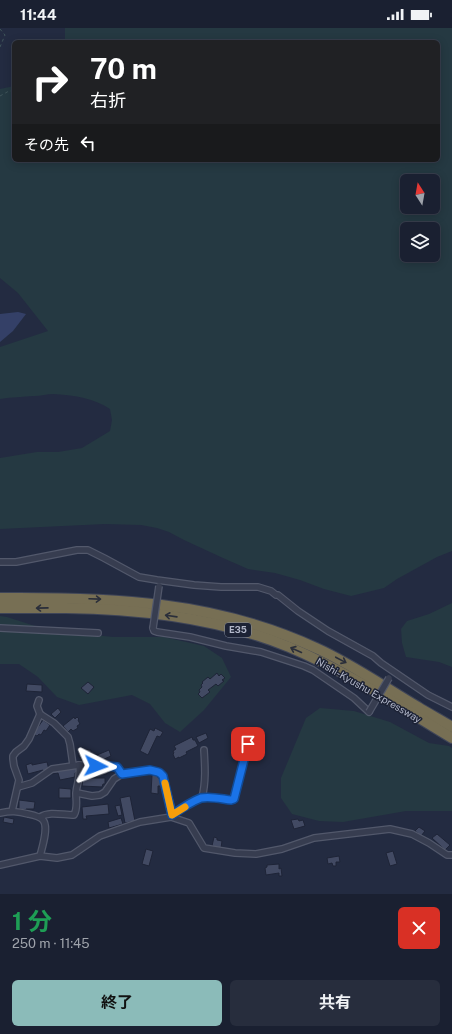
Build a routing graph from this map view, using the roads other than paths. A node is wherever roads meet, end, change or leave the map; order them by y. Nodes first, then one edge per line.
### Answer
1 (0, 562) edge
2 (159, 583) junction
3 (0, 597) edge
4 (0, 610) edge
5 (0, 628) edge
6 (98, 633) dead end
7 (393, 671) junction
8 (39, 700) dead end
9 (452, 707) edge
10 (40, 714) junction
11 (452, 727) edge
12 (251, 735) dead end
13 (452, 738) edge
14 (204, 750) dead end
15 (76, 765) junction
16 (122, 774) junction
17 (18, 787) junction
18 (76, 793) junction
19 (202, 798) junction
20 (12, 811) junction
21 (0, 813) edge
22 (171, 816) junction
23 (40, 817) junction
24 (452, 855) edge
25 (40, 856) junction
26 (0, 864) edge

1 - 2 street
2 - 7 street
2 - 7 street, bridge
3 -> 11 highway, Nishi-Kyushu Expressway / E35
13 -> 4 highway, Nishi-Kyushu Expressway / E35
5 - 6 street
7 - 9 street
8 - 10 street
10 - 15 street
10 - 17 street
12 - 19 street
14 - 19 street
15 - 16 street
15 - 17 street
15 - 18 street
16 - 18 street
16 - 22 street
17 - 20 street
18 - 23 street
19 - 22 street
20 - 21 street
20 - 23 street
22 - 24 street
22 - 25 street
23 - 25 street
25 - 26 street

